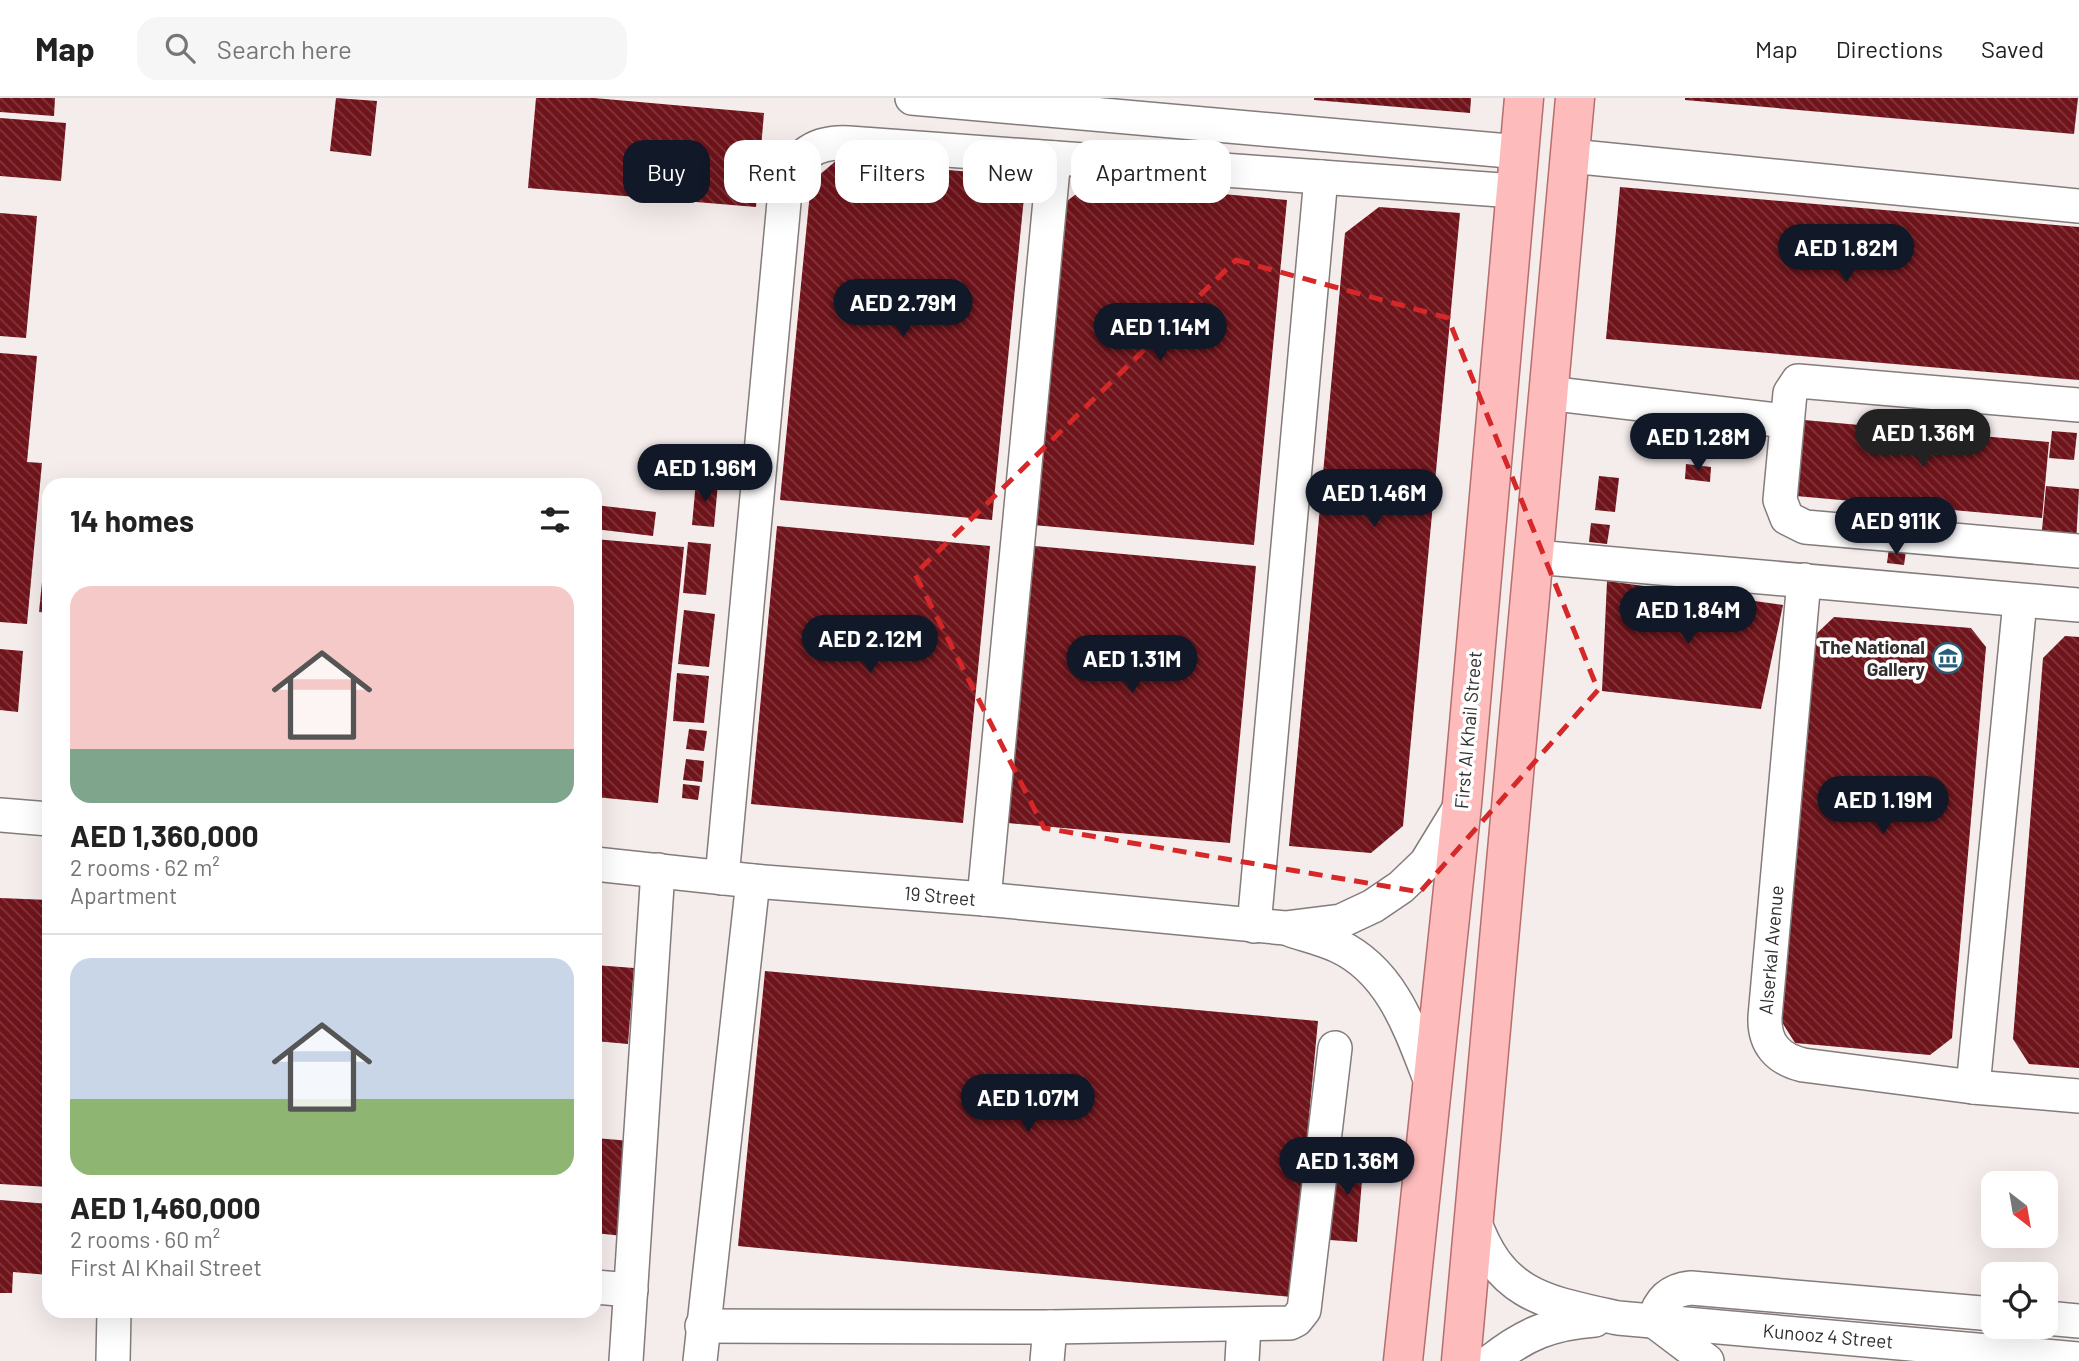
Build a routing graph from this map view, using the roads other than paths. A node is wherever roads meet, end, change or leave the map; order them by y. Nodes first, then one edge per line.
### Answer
1 (912, 98) edge
2 (1524, 98) edge
3 (1575, 98) edge
4 (963, 151) edge
5 (1520, 152) junction
6 (1570, 156) junction
7 (1057, 158) edge
8 (1321, 177) junction
9 (1515, 191) junction
10 (1050, 203) edge
11 (2079, 206) edge
12 (1547, 393) junction
13 (2079, 405) edge
14 (1786, 421) junction
15 (2079, 551) edge
16 (1535, 557) junction
17 (1804, 580) junction
18 (2020, 601) junction
19 (2079, 606) edge
20 (1462, 804) junction
21 (0, 815) edge
22 (42, 818) edge
23 (602, 865) edge
24 (658, 870) junction
25 (738, 879) junction
26 (984, 899) junction
27 (1270, 927) junction
28 (1335, 1048) dead end
29 (1433, 1087) junction
30 (1973, 1087) junction
31 (2079, 1096) edge
32 (1473, 1217) junction
33 (602, 1288) edge
34 (631, 1290) junction
35 (1981, 1313) edge
36 (114, 1318) edge
37 (1618, 1318) junction
38 (2058, 1319) edge
39 (1654, 1321) junction
40 (2079, 1321) edge
41 (1244, 1325) junction
42 (702, 1326) junction
43 (1050, 1327) junction
44 (2079, 1359) edge
45 (113, 1361) edge
46 (626, 1361) edge
47 (700, 1361) edge
48 (1047, 1361) edge
49 (1242, 1361) edge
50 (1403, 1361) edge
51 (1461, 1361) edge
52 (1491, 1361) edge
53 (1707, 1361) edge

1 - 5 street
2 - 5 main road, First Al Khail Street
3 - 6 main road
4 - 25 street
5 - 9 main road, First Al Khail Street
6 - 11 street
6 - 12 main road
7 - 8 street
8 - 9 street
8 - 27 street
9 - 20 main road, First Al Khail Street
10 - 26 street
12 - 14 street
12 - 16 main road
13 - 14 street
14 - 15 street
16 - 17 street
16 - 32 main road
17 - 18 street
17 - 30 street, Alserkal Avenue
18 - 19 street
18 - 30 street
20 - 27 street, 19 Street
20 - 29 main road, First Al Khail Street
21 - 22 street
23 - 24 street, 19 Street
24 - 25 street, 19 Street
24 - 34 street
25 - 26 street, 19 Street
25 - 42 street
26 - 27 street, 19 Street
27 - 29 street, 19 Street
28 - 41 street
29 - 50 main road, First Al Khail Street
30 - 31 street, Alserkal Avenue
32 - 37 street, Kunooz 4 Street
32 - 51 main road
33 - 34 street
34 - 46 street
35 - 39 street
36 - 45 street
37 - 39 street, Kunooz 4 Street
37 - 52 street, Kunooz 4 Street
38 - 40 street
39 - 44 street, Kunooz 4 Street
39 - 53 street
41 - 43 street
41 - 49 street
42 - 43 street
42 - 47 street
43 - 48 street

